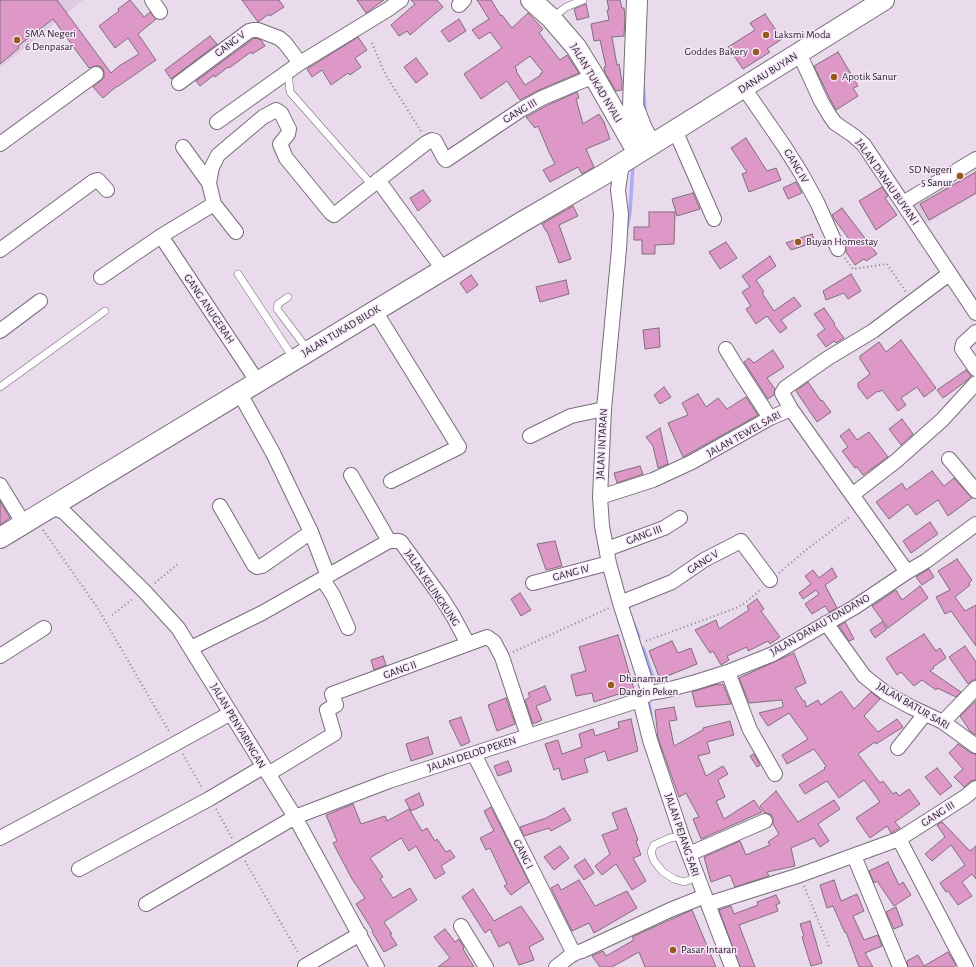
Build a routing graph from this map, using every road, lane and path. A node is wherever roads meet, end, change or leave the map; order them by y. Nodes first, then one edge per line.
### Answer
1 (152, 0) edge
2 (401, 0) edge
3 (531, 0) edge
4 (583, 0) edge
5 (637, 0) edge
6 (884, 0) edge
7 (160, 12) dead end
8 (551, 18) junction
9 (372, 43) dead end
10 (799, 53) junction
11 (300, 63) junction
12 (288, 72) junction
13 (96, 74) dead end
14 (594, 76) junction
15 (179, 83) dead end
16 (744, 88) junction
17 (217, 122) dead end
18 (675, 130) junction
19 (428, 142) junction
20 (0, 144) edge
21 (636, 145) junction
22 (183, 147) dead end
23 (976, 159) edge
24 (603, 175) junction
25 (209, 183) junction
26 (375, 183) junction
27 (107, 190) dead end
28 (618, 190) junction
29 (903, 203) junction
30 (214, 204) junction
31 (714, 218) dead end
32 (236, 232) dead end
33 (161, 236) junction
34 (838, 249) joint
35 (0, 250) edge
36 (443, 269) junction
37 (238, 274) dead end
38 (949, 274) junction
39 (101, 277) dead end
40 (288, 297) dead end
41 (40, 301) dead end
42 (912, 301) junction
43 (105, 310) dead end
44 (375, 311) junction
45 (976, 313) edge
46 (0, 331) edge
47 (976, 332) edge
48 (726, 349) dead end
49 (301, 355) junction
50 (976, 369) edge
51 (257, 381) junction
52 (976, 383) edge
53 (0, 387) edge
54 (239, 392) junction
55 (604, 409) junction
56 (791, 409) junction
57 (770, 418) junction
58 (530, 436) dead end
59 (949, 459) dead end
60 (350, 475) dead end
61 (391, 482) dead end
62 (0, 485) edge
63 (976, 491) edge
64 (852, 495) junction
65 (600, 498) junction
66 (59, 506) junction
67 (220, 506) dead end
68 (862, 509) junction
69 (680, 518) dead end
70 (29, 521) junction
71 (976, 524) edge
72 (311, 532) junction
73 (0, 538) edge
74 (389, 541) junction
75 (608, 556) junction
76 (178, 563) dead end
77 (907, 572) junction
78 (326, 578) junction
79 (770, 580) junction
80 (533, 582) dead end
81 (144, 591) junction
82 (620, 603) junction
83 (112, 615) dead end
84 (826, 623) junction
85 (44, 628) dead end
86 (348, 628) dead end
87 (468, 644) junction
88 (633, 646) junction
89 (191, 648) junction
90 (0, 656) edge
91 (502, 657) junction
92 (728, 672) junction
93 (976, 688) edge
94 (644, 697) junction
95 (231, 713) junction
96 (925, 714) junction
97 (943, 722) junction
98 (528, 736) junction
99 (176, 743) junction
100 (976, 746) edge
101 (898, 748) dead end
102 (474, 754) junction
103 (265, 771) junction
104 (775, 774) dead end
105 (976, 788) edge
106 (212, 803) junction
107 (295, 817) junction
108 (765, 821) dead end
109 (682, 836) junction
110 (0, 838) edge
111 (899, 839) junction
112 (238, 850) junction
113 (689, 854) junction
114 (854, 856) junction
115 (79, 869) dead end
116 (800, 875) junction
117 (697, 877) junction
118 (706, 900) junction
119 (146, 904) dead end
120 (461, 926) dead end
121 (360, 934) junction
122 (829, 947) dead end
123 (574, 954) junction
124 (371, 965) edge
125 (305, 966) joint
126 (486, 967) edge
127 (556, 967) edge
128 (732, 967) edge
129 (900, 967) edge
130 (966, 967) edge

1 - 7 street
2 - 11 street
3 - 8 street, JALAN TUKAD NYALI
4 - 8 lane
5 - 21 street
6 - 10 street, DANAU BUYAN
8 - 14 street, JALAN TUKAD NYALI
9 - 19 path
10 - 16 street, DANAU BUYAN
10 - 29 street, JALAN DANAU BUYAN I
11 - 12 street
11 - 15 street, GANG V
12 - 17 street
12 - 26 lane
13 - 20 street
14 - 19 street, GANG III
14 - 21 street, JALAN TUKAD NYALI
16 - 18 street, DANAU BUYAN
16 - 34 street, GANG IV
18 - 21 street, DANAU BUYAN
18 - 31 street
19 - 26 street
21 - 24 street, JALAN TUKAD BILOK
21 - 28 street, JALAN INTARAN
22 - 25 street
23 - 29 street
24 - 28 street
24 - 36 street, JALAN TUKAD BILOK
25 - 26 street
25 - 30 street
26 - 36 street
27 - 35 street
28 - 55 street, JALAN INTARAN
29 - 38 street, JALAN DANAU BUYAN I
30 - 32 street
30 - 33 street
33 - 39 street
33 - 51 street, GANG ANUGERAH
34 - 42 path
36 - 44 street, JALAN TUKAD BILOK
37 - 49 lane
38 - 42 street
38 - 45 street, JALAN DANAU BUYAN I
40 - 49 lane
41 - 46 street
42 - 56 street
43 - 53 lane
44 - 49 street, JALAN TUKAD BILOK
44 - 61 street
47 - 50 street
48 - 57 street
49 - 51 street, JALAN TUKAD BILOK
51 - 54 street, JALAN TUKAD BILOK
52 - 64 street
54 - 66 street, JALAN TUKAD BILOK
54 - 72 street
55 - 58 street
55 - 65 street, JALAN INTARAN
56 - 57 street, JALAN TEWEL SARI
56 - 64 street, JALAN TEWEL SARI
57 - 65 street, JALAN TEWEL SARI
59 - 63 street
60 - 74 street
62 - 70 street
64 - 68 street, JALAN TEWEL SARI
65 - 75 street, JALAN INTARAN
66 - 70 street, JALAN TUKAD BILOK
66 - 81 street, JALAN PENYARINGAN
67 - 72 street
68 - 77 street, JALAN TEWEL SARI
68 - 79 path
69 - 75 street, GANG III
70 - 73 street, JALAN TUKAD BILOK
70 - 99 path
71 - 77 street, JALAN DANAU TONDANO
72 - 78 street
74 - 78 street
74 - 87 street, JALAN KELINGKUNG
75 - 80 street, GANG IV
75 - 82 street, JALAN INTARAN
76 - 81 path
77 - 84 street, JALAN DANAU TONDANO
78 - 86 street
78 - 89 street
79 - 82 street, GANG V
79 - 88 path
81 - 83 path
81 - 89 street, JALAN PENYARINGAN
82 - 88 street, JALAN INTARAN
82 - 91 path
84 - 92 street, JALAN DANAU TONDANO
84 - 96 street, JALAN BATUR SARI
85 - 90 street
87 - 91 street
87 - 103 street, GANG II
88 - 94 street, JALAN INTARAN
89 - 95 street, JALAN PENYARINGAN
91 - 98 street
92 - 94 street, JALAN DANAU TONDANO
92 - 104 street
93 - 97 street
94 - 98 street, JALAN DELOD PEKEN
94 - 109 street, JALAN PEJANG SARI
95 - 99 street
95 - 103 street, JALAN PENYARINGAN
96 - 97 street, JALAN BATUR SARI
96 - 101 street
97 - 100 street, JALAN BATUR SARI
98 - 102 street, JALAN DELOD PEKEN
99 - 106 path
99 - 110 street
102 - 107 street, JALAN DELOD PEKEN
102 - 123 street, GANG I
103 - 106 street
103 - 107 street, JALAN PENYARINGAN
105 - 111 street, GANG III
106 - 112 path
106 - 115 street
107 - 112 street, JALAN DELOD PEKEN
107 - 121 street, JALAN PENYARINGAN
108 - 113 street
109 - 113 street, JALAN PEJANG SARI
109 - 117 lane
111 - 114 street, GANG III
111 - 130 street
112 - 119 street, JALAN DELOD PEKEN
112 - 125 path
113 - 117 street, JALAN PEJANG SARI
114 - 116 street, GANG III
114 - 129 street
116 - 118 street, GANG III
116 - 122 path
117 - 118 street, JALAN PEJANG SARI
118 - 123 street, GANG III
118 - 128 street, JALAN PEJANG SARI
120 - 126 street
121 - 124 street, JALAN PENYARINGAN
121 - 125 street
123 - 127 street, GANG III

